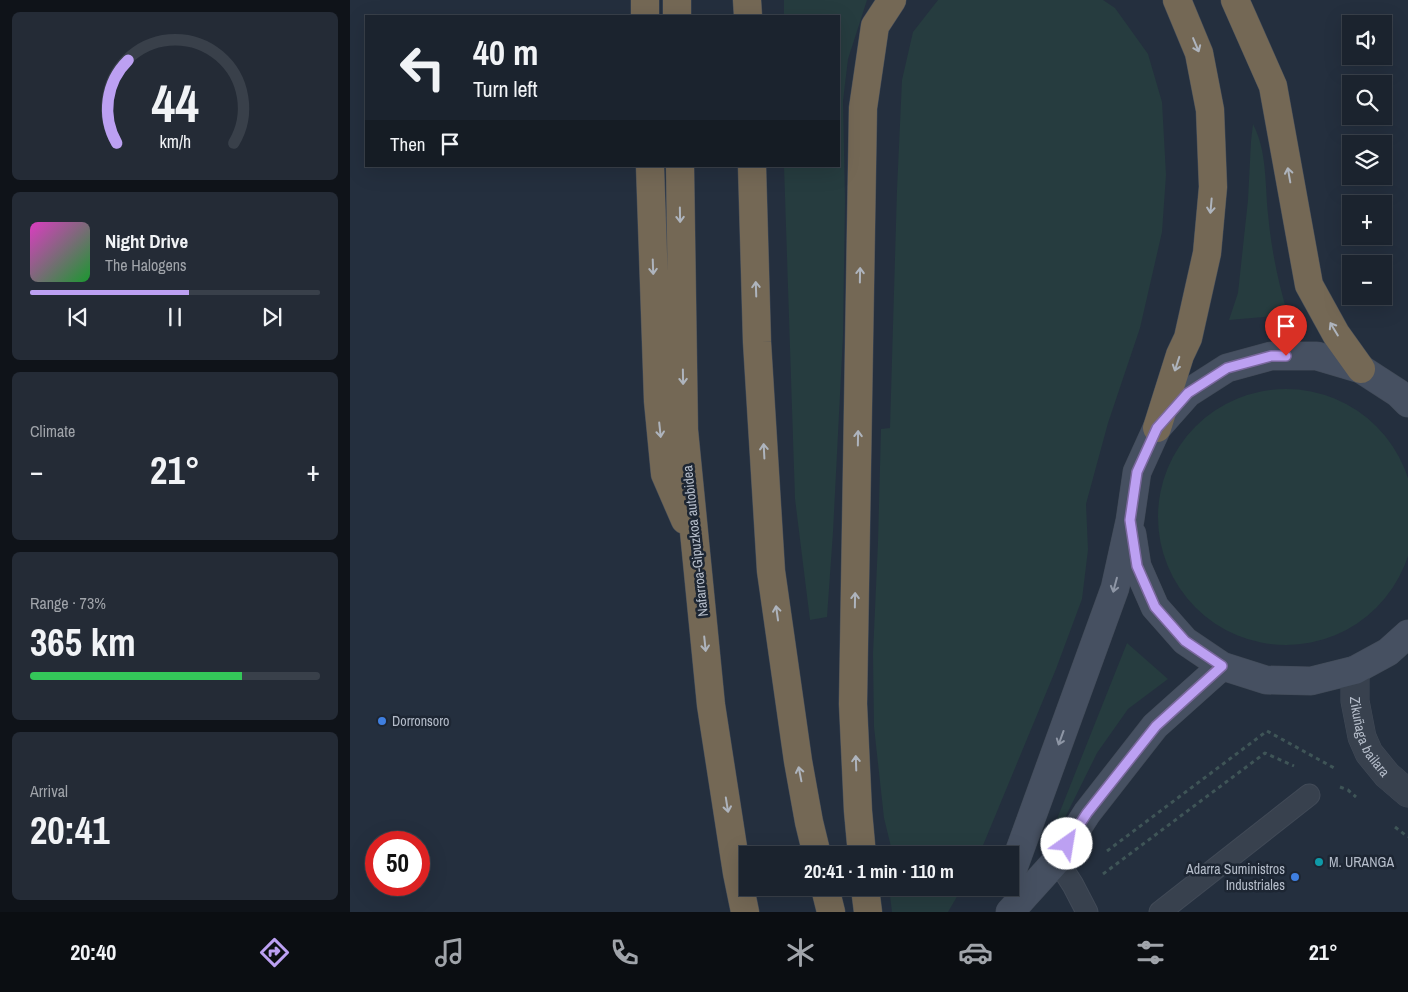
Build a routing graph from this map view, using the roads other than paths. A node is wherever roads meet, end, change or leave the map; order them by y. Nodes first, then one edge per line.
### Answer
1 (644, 0) edge
2 (677, 0) edge
3 (747, 0) edge
4 (892, 0) edge
5 (1177, 0) edge
6 (1235, 0) edge
7 (645, 15) edge
8 (677, 15) edge
9 (748, 15) edge
10 (650, 167) edge
11 (680, 167) edge
12 (752, 167) edge
13 (1361, 369) junction
14 (1408, 404) edge
15 (1157, 428) junction
16 (1130, 520) junction
17 (695, 543) junction
18 (1408, 634) edge
19 (1222, 666) junction
20 (1355, 670) junction
21 (1408, 793) edge
22 (1309, 794) dead end
23 (815, 846) edge
24 (861, 846) edge
25 (1019, 852) edge
26 (1057, 860) junction
27 (827, 896) edge
28 (866, 896) edge
29 (1003, 896) edge
30 (745, 912) edge
31 (831, 912) edge
32 (868, 912) edge
33 (997, 912) edge
34 (1010, 912) edge
35 (1087, 912) edge
36 (1160, 912) edge

1 - 7 highway
2 - 8 highway
3 - 9 highway
24 -> 4 highway
5 -> 15 highway
13 -> 6 highway
10 -> 17 highway
11 -> 17 highway, Nafarroa-Gipuzkoa autobidea
23 -> 12 highway
13 - 14 main road
13 - 15 main road
15 - 16 main road
16 - 19 main road
16 -> 25 main road
17 -> 30 highway, Nafarroa-Gipuzkoa autobidea
18 - 20 main road
19 - 20 main road
19 - 26 main road
20 - 21 street, Zikuñaga bailara
22 - 36 lane
26 - 34 main road
26 - 35 lane
27 - 31 highway
28 - 32 highway
29 - 33 main road

